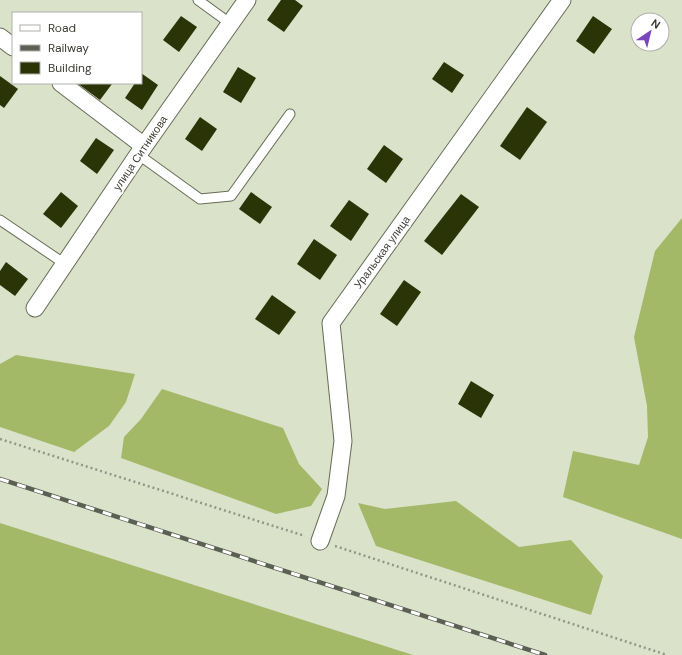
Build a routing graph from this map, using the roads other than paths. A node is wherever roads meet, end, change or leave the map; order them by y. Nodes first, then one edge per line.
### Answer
1 (198, 0) edge
2 (247, 0) edge
3 (562, 0) edge
4 (230, 24) junction
5 (0, 37) edge
6 (12, 46) edge
7 (62, 84) edge
8 (290, 114) dead end
9 (142, 150) junction
10 (0, 220) edge
11 (65, 264) junction
12 (35, 308) dead end
13 (320, 541) dead end

1 - 4 lane
2 - 4 street, улица Ситникова
3 - 13 street, Уральская улица
4 - 9 street, улица Ситникова
5 - 6 street
7 - 9 street
8 - 9 lane
9 - 11 street, улица Ситникова
10 - 11 lane
11 - 12 street, улица Ситникова

